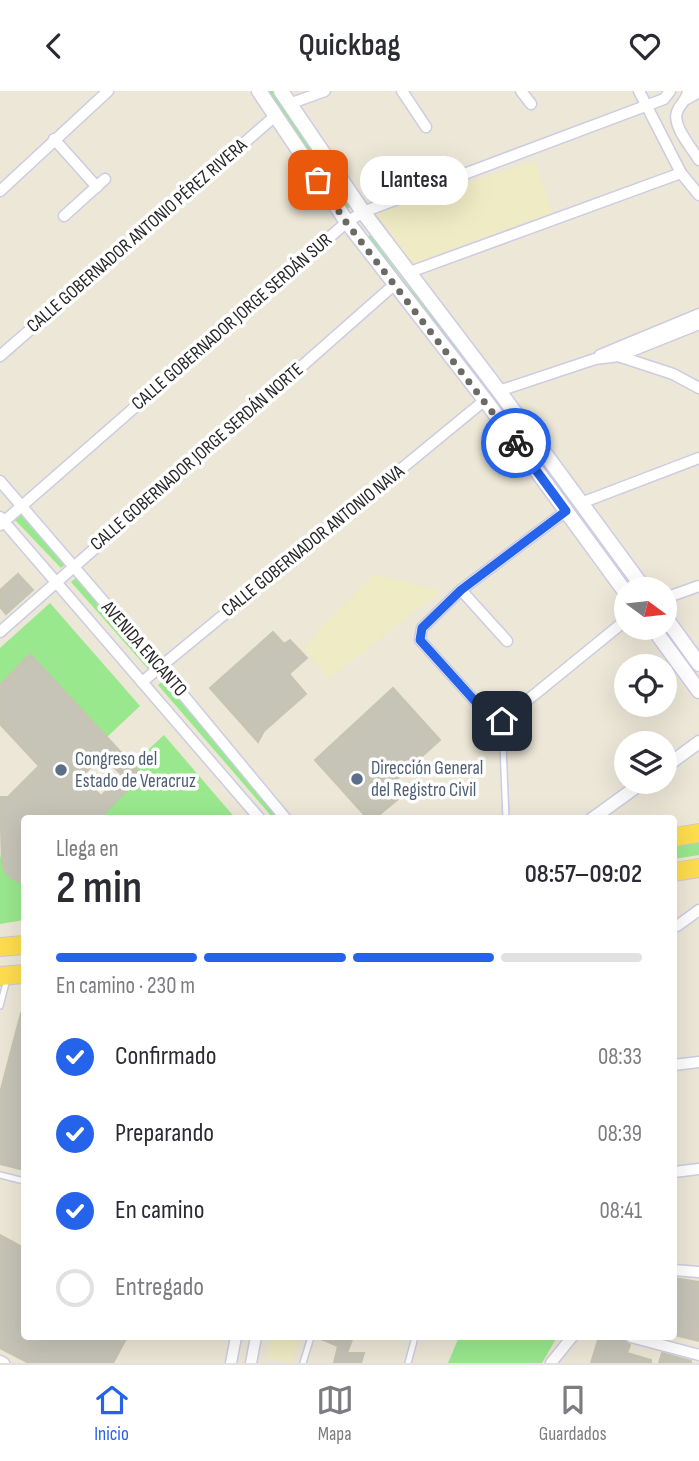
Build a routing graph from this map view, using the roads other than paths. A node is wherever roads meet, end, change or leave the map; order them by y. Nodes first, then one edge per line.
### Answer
1 (108, 91) edge
2 (259, 91) edge
3 (325, 91) edge
4 (402, 91) edge
5 (521, 91) edge
6 (639, 91) edge
7 (670, 91) edge
8 (699, 92) edge
9 (687, 95) edge
10 (285, 97) edge
11 (531, 104) dead end
12 (647, 105) junction
13 (275, 116) junction
14 (426, 127) dead end
15 (54, 139) junction
16 (699, 160) edge
17 (681, 173) junction
18 (0, 191) edge
19 (698, 191) edge
20 (363, 212) junction
21 (64, 216) dead end
22 (346, 222) junction
23 (410, 272) junction
24 (395, 284) junction
25 (699, 314) edge
26 (699, 324) edge
27 (600, 355) junction
28 (0, 356) edge
29 (619, 356) junction
30 (699, 388) edge
31 (499, 391) junction
32 (485, 400) junction
33 (699, 457) edge
34 (0, 481) edge
35 (581, 503) junction
36 (22, 506) junction
37 (566, 511) junction
38 (1, 521) edge
39 (72, 567) junction
40 (614, 577) edge
41 (635, 577) edge
42 (55, 582) junction
43 (699, 586) edge
44 (461, 590) junction
45 (677, 594) edge
46 (614, 630) edge
47 (0, 632) edge
48 (677, 634) edge
49 (507, 641) dead end
50 (662, 641) edge
51 (699, 664) edge
52 (160, 667) junction
53 (142, 682) junction
54 (699, 691) edge
55 (502, 721) junction
56 (699, 742) edge
57 (677, 758) edge
58 (626, 794) edge
59 (257, 815) edge
60 (283, 815) edge
61 (506, 815) edge
62 (598, 815) edge
63 (699, 833) edge
64 (677, 837) edge
65 (699, 868) edge
66 (677, 872) edge
67 (699, 910) edge
68 (677, 926) dead end
69 (21, 945) edge
70 (0, 947) edge
71 (11, 975) edge
72 (0, 1006) edge
73 (699, 1062) edge
74 (677, 1065) edge
75 (699, 1169) edge
76 (677, 1172) edge
77 (0, 1175) edge
78 (21, 1180) edge
79 (677, 1270) edge
80 (699, 1272) edge
81 (235, 1340) edge
82 (255, 1340) edge
83 (310, 1340) edge
84 (570, 1340) edge
85 (641, 1340) edge
86 (414, 1341) dead end
87 (695, 1357) edge
88 (231, 1363) edge
89 (251, 1363) edge
90 (303, 1363) edge
91 (408, 1363) edge
92 (551, 1363) edge

1 - 15 street
2 - 13 main road
3 - 10 street
4 - 14 street
5 - 11 street
6 - 12 street
7 - 12 street, CALLE GOBERNADOR JORGE SERDÁN SUR
8 - 9 street
9 - 16 street
10 - 20 main road
12 - 17 street
12 - 20 street, CALLE GOBERNADOR JORGE SERDÁN SUR
13 - 22 main road
13 - 28 street, CALLE GOBERNADOR ANTONIO PÉREZ RIVERA
15 - 18 street
15 - 21 street
17 - 19 street
17 - 23 street
20 - 22 street, CALLE GOBERNADOR JORGE SERDÁN SUR
20 - 23 main road
22 - 24 main road
22 - 36 street, CALLE GOBERNADOR JORGE SERDÁN SUR
23 - 31 main road
24 - 32 main road
24 - 39 street, CALLE GOBERNADOR JORGE SERDÁN NORTE
25 - 27 street
26 - 29 street
27 - 29 street
27 - 31 street
29 - 30 street
31 - 35 main road
32 - 37 main road
32 - 52 street, CALLE GOBERNADOR ANTONIO NAVA
33 - 35 street
34 - 36 street, AVENIDA ENCANTO
35 - 41 main road
36 - 38 street, CALLE GOBERNADOR JORGE SERDÁN SUR
36 - 39 street, AVENIDA ENCANTO
37 - 40 main road
37 - 44 street
38 - 42 street, AVENIDA ENCANTO
39 - 42 street, CALLE GOBERNADOR JORGE SERDÁN NORTE
39 - 52 street, AVENIDA ENCANTO
42 - 47 street, CALLE GOBERNADOR JORGE SERDÁN NORTE
42 - 53 street, AVENIDA ENCANTO
43 - 45 street
44 - 49 street
44 - 55 street
46 - 55 street
48 - 51 main road
50 - 54 main road
52 - 53 street, CALLE GOBERNADOR ANTONIO NAVA
52 - 60 street, AVENIDA ENCANTO
53 - 59 street, AVENIDA ENCANTO
55 - 61 lane
56 - 57 street
58 - 62 street
63 - 64 highway
65 - 66 highway
67 - 68 street
69 - 70 highway
71 - 72 lane
73 - 74 street
75 - 76 street
77 - 78 lane
79 - 80 street
81 - 88 street
82 - 89 street
83 - 90 lane
84 - 92 street
85 - 87 street
86 - 91 lane

